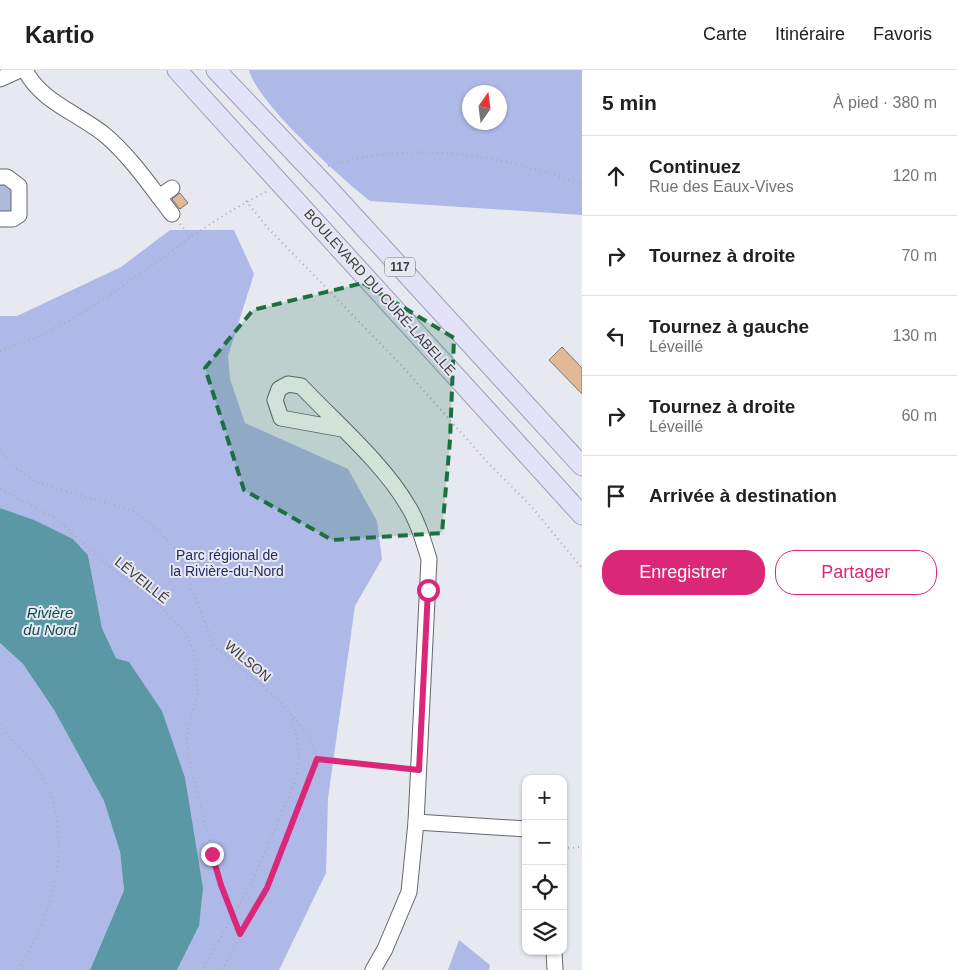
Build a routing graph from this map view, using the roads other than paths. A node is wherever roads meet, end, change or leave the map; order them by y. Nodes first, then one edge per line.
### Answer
1 (20, 70) edge
2 (25, 70) edge
3 (178, 70) edge
4 (216, 70) edge
5 (0, 79) edge
6 (0, 177) edge
7 (172, 188) dead end
8 (159, 197) junction
9 (174, 216) road end
10 (0, 219) edge
11 (342, 429) dead end
12 (582, 466) edge
13 (582, 515) edge
14 (416, 822) junction
15 (522, 829) edge
16 (554, 955) edge
17 (373, 970) edge
18 (555, 970) edge

1 - 5 street
2 - 8 street
3 - 13 main road, BOULEVARD DU CURÉ-LABELLE / 117
4 - 12 main road, 117
6 - 10 street
7 - 8 street
8 - 9 street
11 - 14 street
14 - 15 street
14 - 17 street
16 - 18 street

